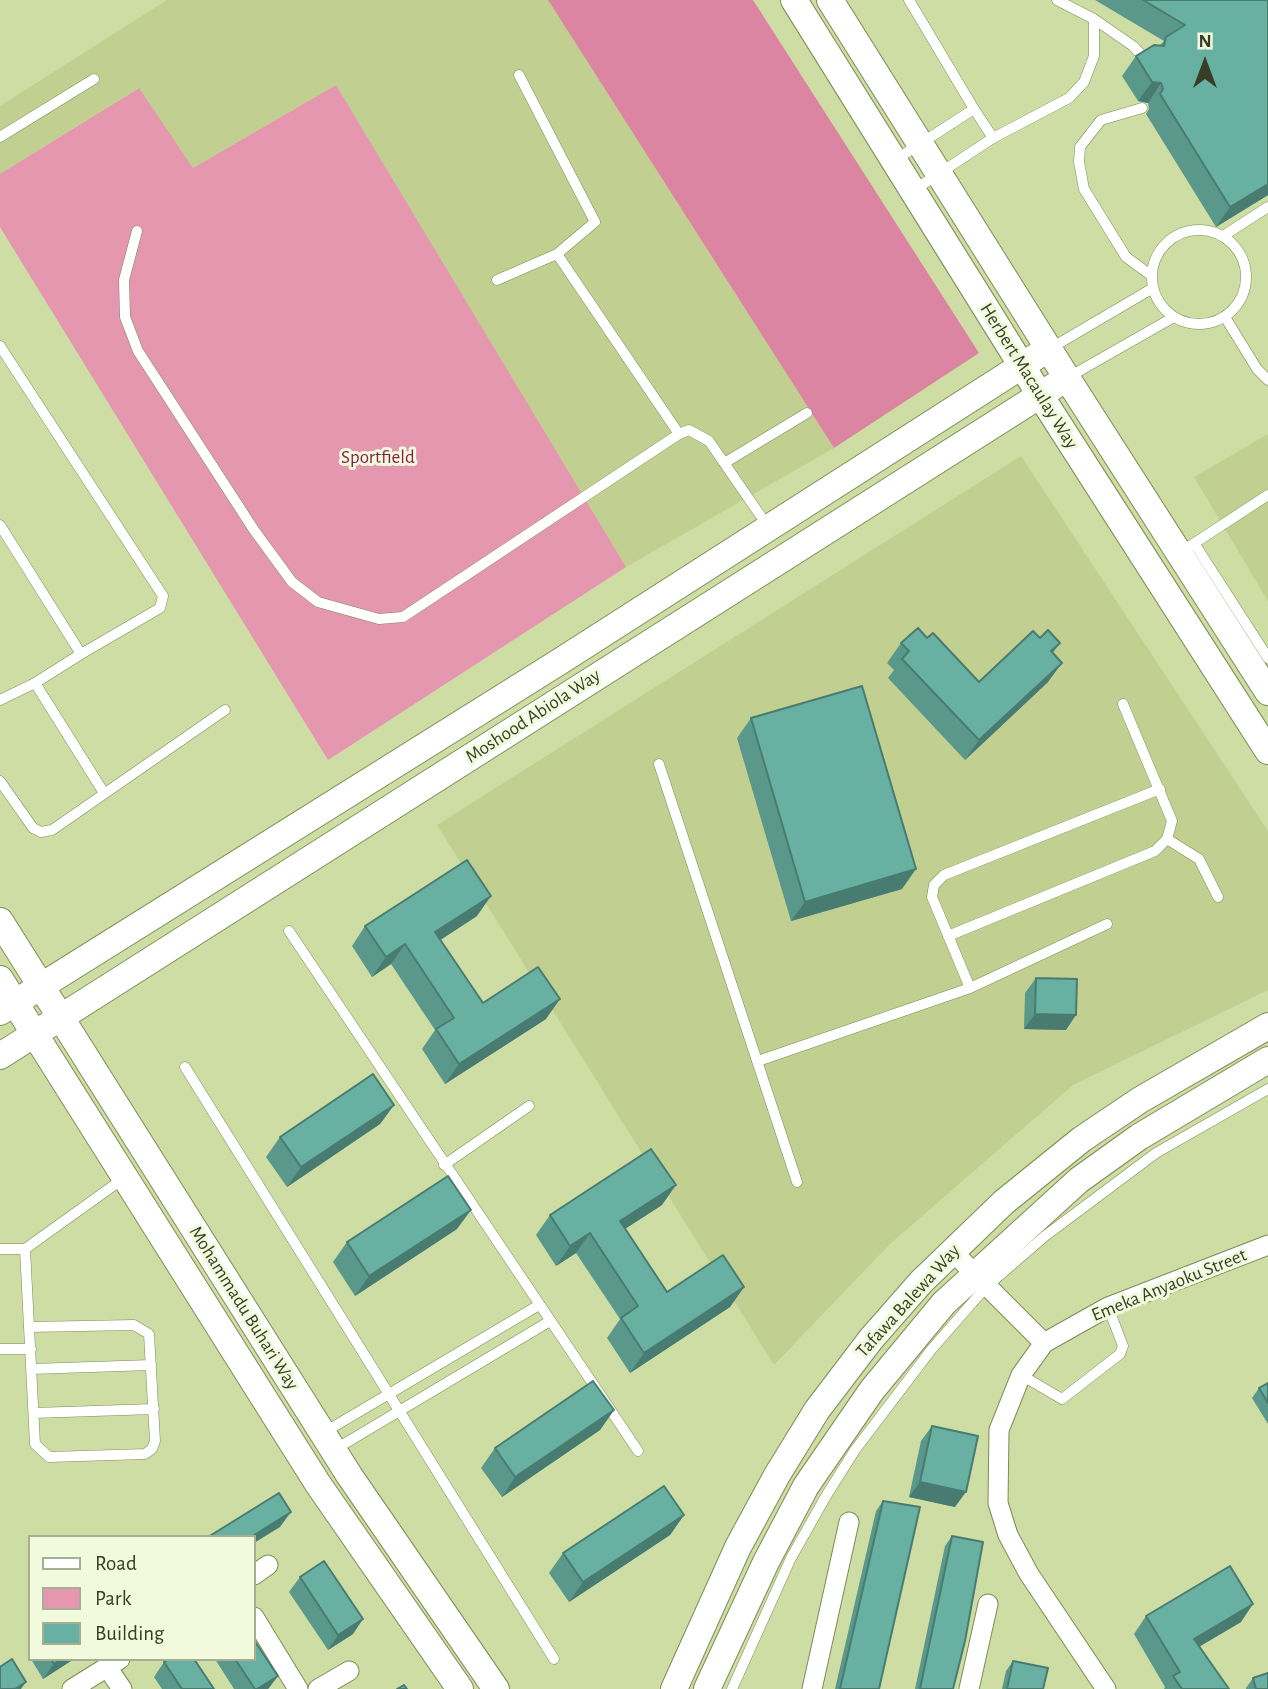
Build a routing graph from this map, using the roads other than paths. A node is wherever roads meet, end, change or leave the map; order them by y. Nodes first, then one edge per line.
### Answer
1 (793, 0) edge
2 (830, 0) edge
3 (909, 0) edge
4 (1057, 0) edge
5 (1094, 19) junction
6 (1146, 60) edge
7 (519, 75) dead end
8 (94, 79) dead end
9 (1142, 107) dead end
10 (974, 109) junction
11 (0, 137) edge
12 (993, 138) junction
13 (921, 144) junction
14 (895, 160) junction
15 (939, 173) junction
16 (913, 190) junction
17 (1267, 210) edge
18 (137, 231) dead end
19 (1223, 236) junction
20 (557, 254) junction
21 (1152, 275) junction
22 (497, 280) dead end
23 (1153, 288) junction
24 (1174, 317) junction
25 (1225, 317) junction
26 (0, 346) edge
27 (1048, 349) junction
28 (1022, 365) junction
29 (1066, 378) junction
30 (1268, 380) edge
31 (1040, 395) junction
32 (807, 413) dead end
33 (679, 433) junction
34 (726, 462) junction
35 (1268, 495) edge
36 (0, 525) edge
37 (770, 528) junction
38 (1186, 549) junction
39 (80, 654) junction
40 (1268, 657) edge
41 (559, 662) junction
42 (34, 683) junction
43 (576, 689) junction
44 (1268, 692) edge
45 (0, 700) edge
46 (1124, 704) dead end
47 (225, 710) dead end
48 (1268, 751) edge
49 (659, 764) dead end
50 (0, 781) edge
51 (1160, 789) junction
52 (104, 793) junction
53 (1167, 839) junction
54 (1218, 897) dead end
55 (0, 921) edge
56 (1107, 924) dead end
57 (289, 931) dead end
58 (948, 936) junction
59 (0, 979) edge
60 (41, 985) junction
61 (970, 988) junction
62 (7, 1007) edge
63 (61, 1017) junction
64 (1268, 1026) edge
65 (34, 1034) junction
66 (0, 1056) edge
67 (1268, 1060) edge
68 (758, 1061) junction
69 (185, 1067) dead end
70 (1268, 1089) edge
71 (529, 1106) dead end
72 (444, 1165) junction
73 (125, 1178) junction
74 (797, 1182) dead end
75 (1268, 1245) edge
76 (0, 1249) edge
77 (25, 1249) junction
78 (952, 1251) junction
79 (980, 1281) junction
80 (539, 1304) junction
81 (1108, 1307) junction
82 (550, 1321) junction
83 (30, 1326) junction
84 (1044, 1343) junction
85 (0, 1349) edge
86 (31, 1349) junction
87 (151, 1365) junction
88 (32, 1369) junction
89 (1021, 1375) junction
90 (389, 1395) junction
91 (154, 1409) junction
92 (400, 1411) junction
93 (34, 1413) junction
94 (328, 1442) junction
95 (638, 1451) dead end
96 (849, 1522) dead end
97 (989, 1604) dead end
98 (256, 1620) edge
99 (554, 1660) dead end
100 (113, 1663) edge
101 (349, 1671) dead end
102 (72, 1689) edge
103 (121, 1689) edge
104 (298, 1689) edge
105 (318, 1689) edge
106 (460, 1689) edge
107 (496, 1689) edge
108 (674, 1689) edge
109 (707, 1689) edge
110 (732, 1689) edge
111 (812, 1689) edge
112 (969, 1689) edge
113 (1106, 1689) edge

1 - 14 main road, Herbert Macaulay Way
2 - 13 main road, Herbert Macaulay Way
3 - 10 lane
4 - 5 lane
5 - 6 lane
5 - 12 lane
7 - 20 lane
8 - 11 lane
9 - 21 lane
10 - 12 lane
10 - 13 lane
12 - 15 lane
13 - 14 lane
13 - 15 main road, Herbert Macaulay Way
14 - 16 main road, Herbert Macaulay Way
15 - 16 lane
15 - 27 main road, Herbert Macaulay Way
16 - 28 main road, Herbert Macaulay Way
17 - 19 lane
18 - 33 lane
19 - 21 lane
19 - 25 lane
20 - 22 lane
20 - 33 lane
21 - 23 lane
23 - 24 lane
23 - 27 lane
24 - 25 lane
24 - 29 lane
25 - 30 lane
26 - 39 lane
27 - 28 main road, Moshood Abiola Way
27 - 29 main road, Herbert Macaulay Way
28 - 31 main road, Herbert Macaulay Way
28 - 37 main road, Moshood Abiola Way
29 - 31 main road, Moshood Abiola Way
29 - 38 main road, Herbert Macaulay Way
31 - 43 main road, Moshood Abiola Way
31 - 48 main road, Herbert Macaulay Way
32 - 34 lane
33 - 34 lane
34 - 37 lane
35 - 38 lane
36 - 39 lane
37 - 41 main road, Moshood Abiola Way
38 - 40 lane
38 - 44 main road, Herbert Macaulay Way
39 - 42 lane
41 - 43 main road
41 - 60 main road, Moshood Abiola Way
42 - 45 lane
42 - 52 lane
43 - 63 main road, Moshood Abiola Way
46 - 51 lane
47 - 52 lane
49 - 68 lane
50 - 52 lane
51 - 53 lane
51 - 58 lane
53 - 54 lane
53 - 58 lane
55 - 60 main road, Mohammadu Buhari Way
56 - 61 lane
57 - 72 lane
58 - 61 lane
59 - 62 main road, Mohammadu Buhari Way
60 - 62 main road, Moshood Abiola Way
60 - 63 main road, Mohammadu Buhari Way
61 - 68 lane
62 - 65 main road, Mohammadu Buhari Way
63 - 65 main road, Moshood Abiola Way
63 - 94 main road, Mohammadu Buhari Way
64 - 78 main road, Tafawa Balewa Way
65 - 66 main road, Moshood Abiola Way
65 - 73 main road, Mohammadu Buhari Way
67 - 79 main road, Tafawa Balewa Way
68 - 74 lane
69 - 90 lane
70 - 79 lane
71 - 72 lane
72 - 80 lane
73 - 77 lane
73 - 106 main road, Mohammadu Buhari Way
75 - 81 street, Emeka Anyaoku Street
76 - 77 lane
77 - 83 lane
78 - 79 street
78 - 108 main road, Tafawa Balewa Way
79 - 84 street
79 - 109 main road, Tafawa Balewa Way
79 - 110 lane
80 - 82 lane
80 - 90 lane
81 - 84 street, Emeka Anyaoku Street
81 - 89 lane
82 - 92 lane
82 - 95 lane
83 - 86 lane
83 - 87 lane
84 - 89 street, Emeka Anyaoku Street
85 - 86 lane
86 - 88 lane
87 - 88 lane
87 - 91 lane
88 - 93 lane
89 - 113 street, Emeka Anyaoku Street
90 - 92 lane
90 - 94 lane
91 - 93 lane
91 - 93 lane
92 - 94 lane
92 - 99 lane
94 - 107 main road, Mohammadu Buhari Way
96 - 111 street
97 - 112 street
98 - 104 street
100 - 102 street
100 - 103 street
101 - 105 street

